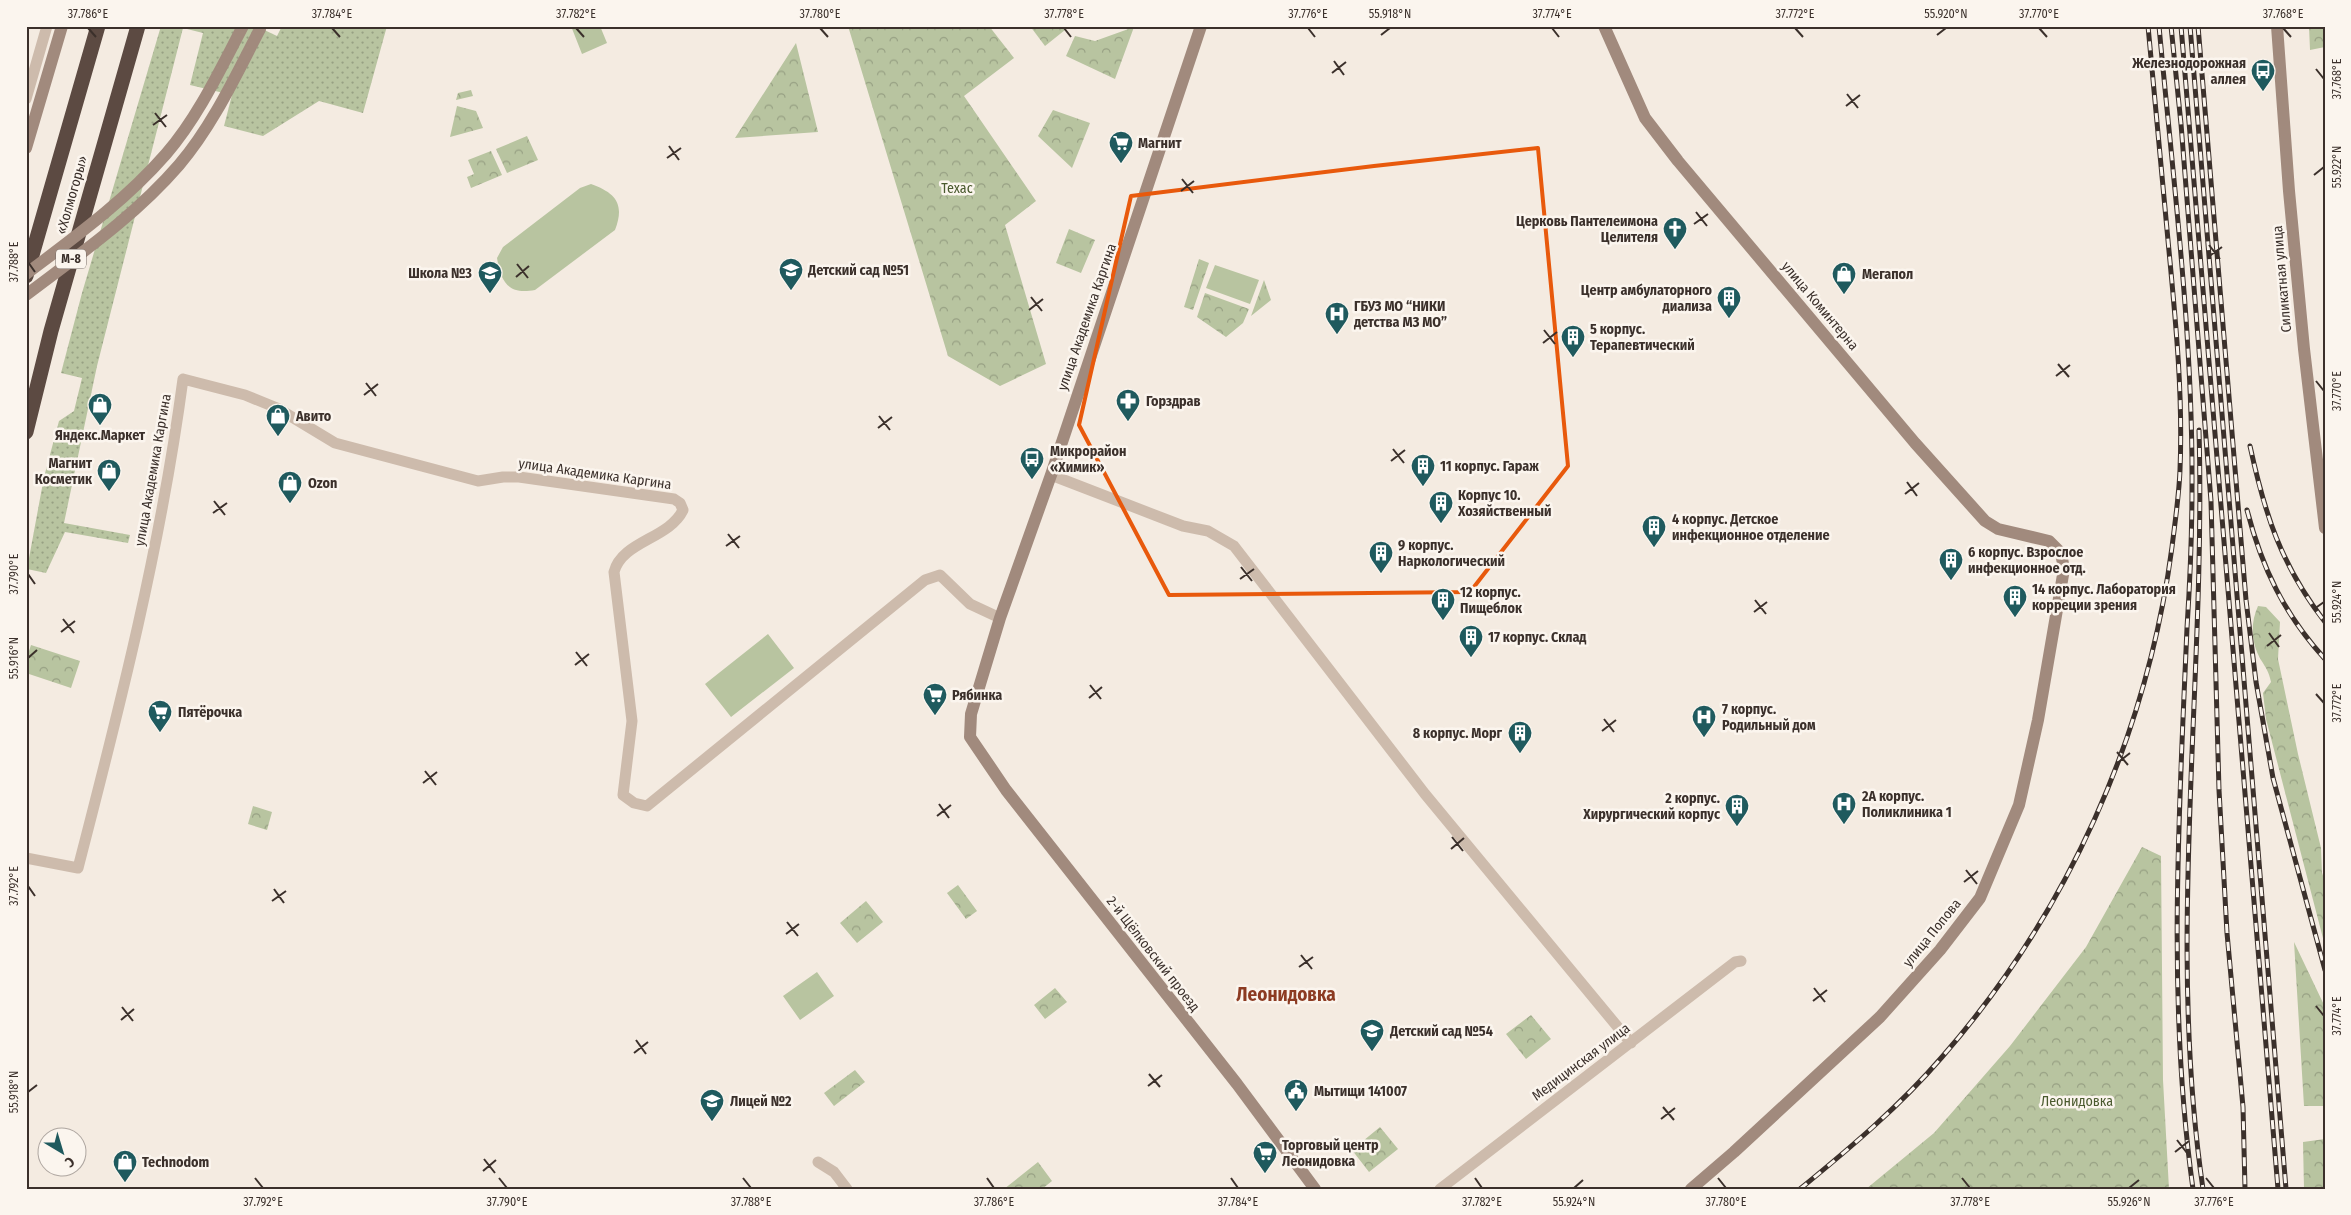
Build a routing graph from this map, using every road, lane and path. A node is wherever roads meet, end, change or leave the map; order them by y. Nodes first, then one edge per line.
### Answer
1 (47, 26) edge
2 (62, 26) edge
3 (98, 26) edge
4 (138, 26) edge
5 (144, 26) edge
6 (243, 26) edge
7 (1201, 26) edge
8 (1604, 26) edge
9 (2277, 26) edge
10 (261, 27) edge
11 (121, 87) junction
12 (26, 99) edge
13 (26, 148) edge
14 (26, 275) edge
15 (26, 295) edge
16 (26, 432) edge
17 (1051, 474) junction
18 (2322, 489) edge
19 (2325, 528) edge
20 (2061, 554) joint
21 (1000, 618) junction
22 (970, 737) joint
23 (26, 858) edge
24 (1741, 961) dead end
25 (1631, 1043) junction
26 (818, 1162) dead end
27 (847, 1189) edge
28 (1315, 1189) edge
29 (1440, 1189) edge
30 (1691, 1189) edge

1 - 12 street
2 - 13 street
3 - 14 highway, «Холмогоры»
4 - 11 highway, «Холмогоры» / М-8
5 - 11 street
6 - 14 street, bridge
7 - 17 street, улица Академика Каргина
8 - 20 street, улица Коминтерна
9 - 18 street, Силикатная улица
10 - 15 street, bridge
11 - 16 highway, «Холмогоры» / М-8
17 - 21 street, улица Академика Каргина
17 - 25 street
18 - 19 street, Силикатная улица
20 - 30 street, улица Попова
21 - 22 street, улица Академика Каргина
21 - 23 street, улица Академика Каргина
22 - 28 street, 2-й Щёлковский проезд
24 - 25 street, Медицинская улица
25 - 29 street, Медицинская улица
26 - 27 street

